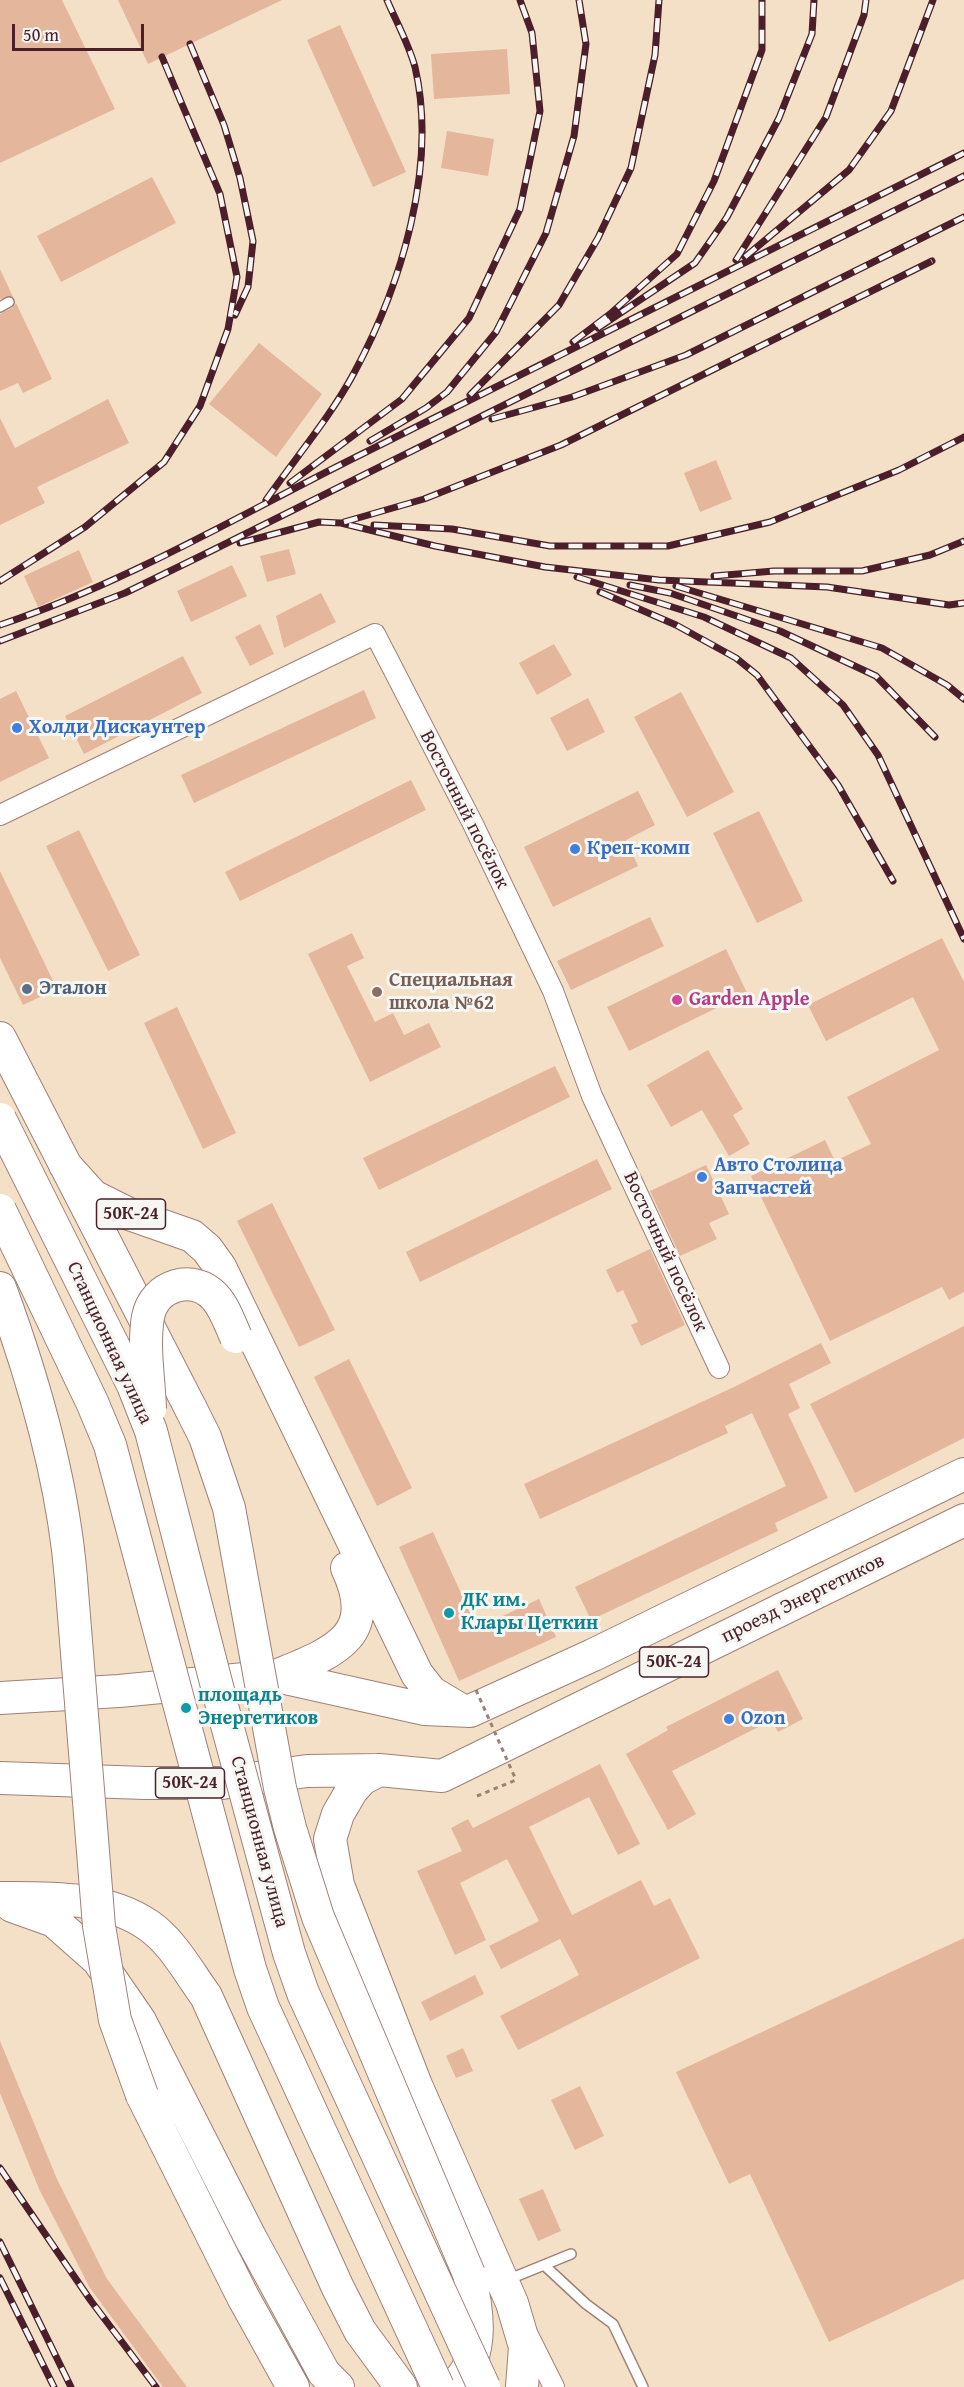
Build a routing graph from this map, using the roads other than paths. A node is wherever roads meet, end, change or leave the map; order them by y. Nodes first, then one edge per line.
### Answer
1 (0, 815) edge
2 (0, 1038) edge
3 (0, 1119) edge
4 (65, 1166) junction
5 (0, 1210) edge
6 (0, 1288) edge
7 (719, 1368) dead end
8 (151, 1431) junction
9 (964, 1474) edge
10 (964, 1520) edge
11 (276, 1676) junction
12 (0, 1698) edge
13 (470, 1700) junction
14 (379, 1770) junction
15 (0, 1778) edge
16 (0, 1900) edge
17 (572, 2254) dead end
18 (544, 2265) junction
19 (507, 2292) junction
20 (293, 2387) edge
21 (338, 2387) edge
22 (400, 2387) edge
23 (438, 2387) edge
24 (452, 2387) edge
25 (484, 2387) edge
26 (522, 2387) edge
27 (554, 2387) edge
28 (643, 2387) edge

1 - 7 street, Восточный посёлок
2 - 4 main road, 50К-24
3 - 8 main road, Станционная улица, bridge
4 - 13 main road, 50К-24
4 - 24 main road, bridge
5 - 23 main road, Станционная улица, bridge
6 - 20 main road, bridge
8 - 11 main road, bridge
8 - 25 main road, Станционная улица, bridge
9 - 13 main road, 50К-24
10 - 14 main road, проезд Энергетиков / 50К-24
11 - 12 main road, 50К-24
11 - 13 main road, 50К-24
14 - 15 main road, 50К-24
14 - 19 main road
16 - 21 main road
16 - 22 main road
17 - 18 lane
18 - 19 lane
18 - 28 lane
19 - 26 main road
19 - 27 street

